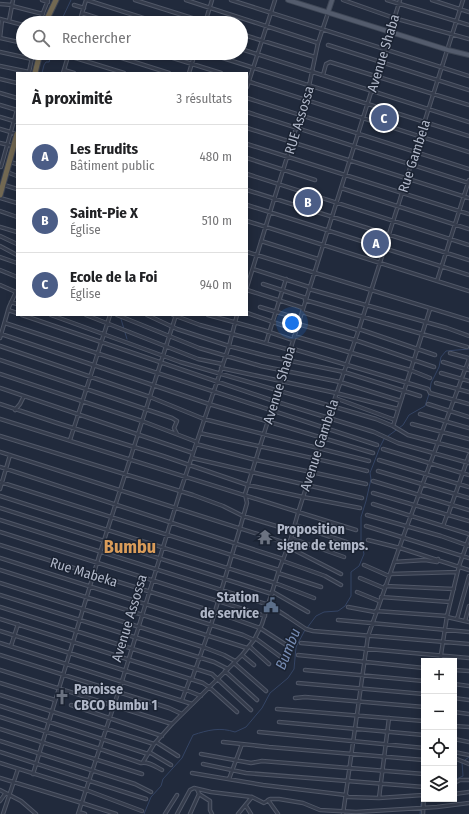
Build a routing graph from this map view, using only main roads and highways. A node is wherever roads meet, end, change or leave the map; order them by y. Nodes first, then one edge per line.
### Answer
1 (57, 0) edge
2 (288, 0) edge
3 (332, 0) edge
4 (328, 12) junction
5 (50, 16) edge
6 (469, 55) edge
7 (36, 60) edge
8 (31, 72) edge
9 (16, 137) edge
10 (13, 147) edge
11 (6, 172) edge
12 (0, 193) edge

1 - 5 highway
2 - 4 main road
3 - 4 main road
4 - 6 main road
7 - 8 highway
9 - 10 highway
10 - 11 highway
10 - 11 highway
11 - 12 highway

